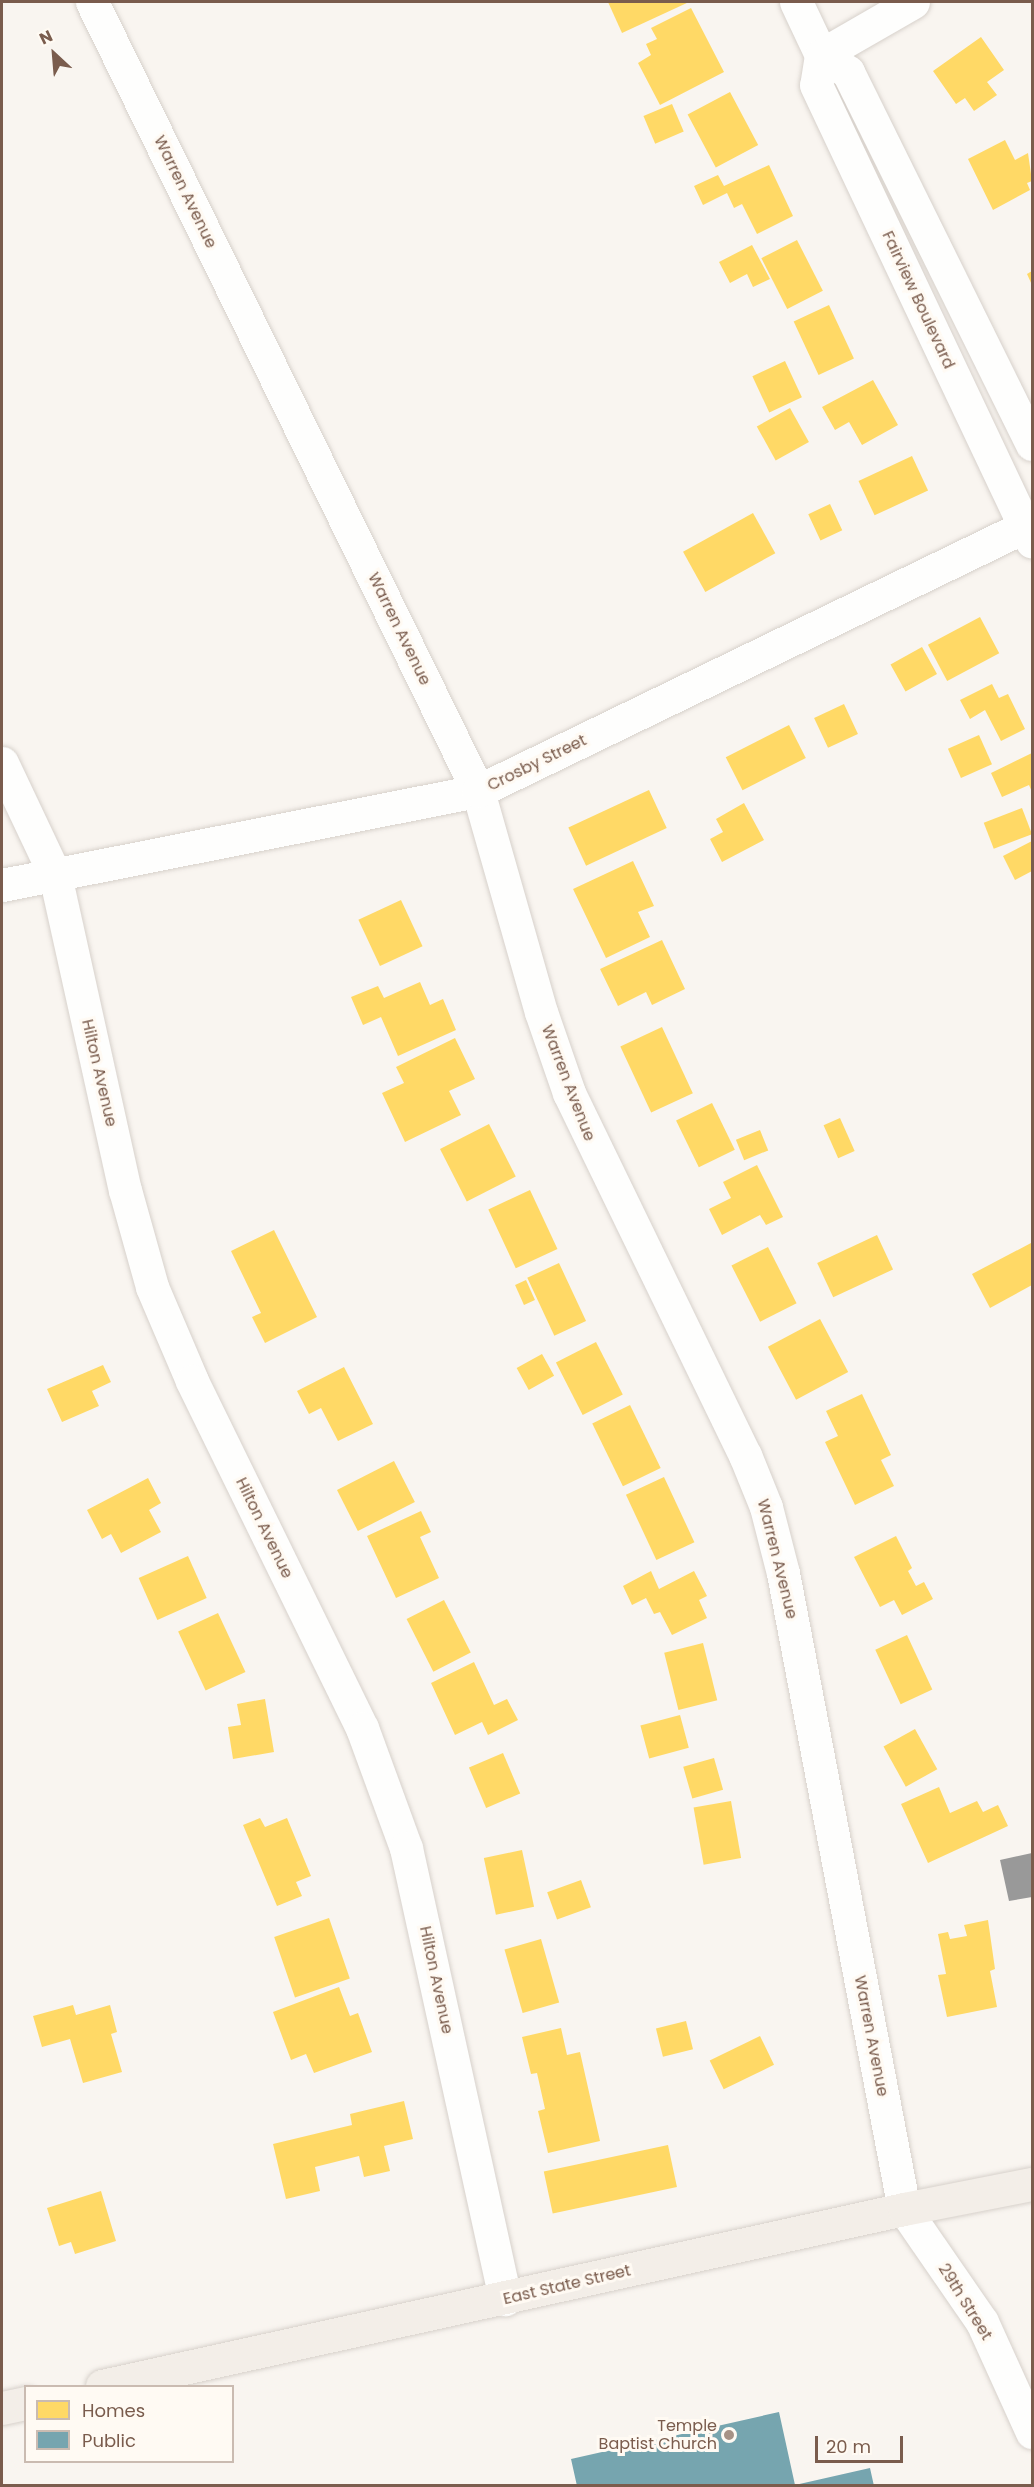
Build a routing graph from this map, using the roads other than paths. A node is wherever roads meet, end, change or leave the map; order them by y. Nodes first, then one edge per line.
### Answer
1 (92, 2) edge
2 (796, 2) edge
3 (913, 2) edge
4 (821, 55) junction
5 (1032, 444) edge
6 (1030, 530) edge
7 (2, 763) edge
8 (478, 792) junction
9 (55, 875) junction
10 (2, 885) edge
11 (1032, 2184) edge
12 (904, 2209) junction
13 (505, 2299) junction
14 (107, 2385) edge
15 (24, 2403) edge
16 (2, 2408) edge
17 (1032, 2432) edge

1 - 8 street, Warren Avenue
2 - 4 street
3 - 4 street
4 - 5 street
4 - 6 street, Fairview Boulevard
6 - 8 street, Crosby Street
7 - 9 street, Hilton Avenue
8 - 9 street, Crosby Street
8 - 12 street, Warren Avenue
9 - 10 street, Crosby Street
9 - 13 street, Hilton Avenue
11 - 12 main road, East State Street
12 - 13 main road, East State Street
12 - 17 street, 29th Street
13 - 14 main road, East State Street
15 - 16 main road

